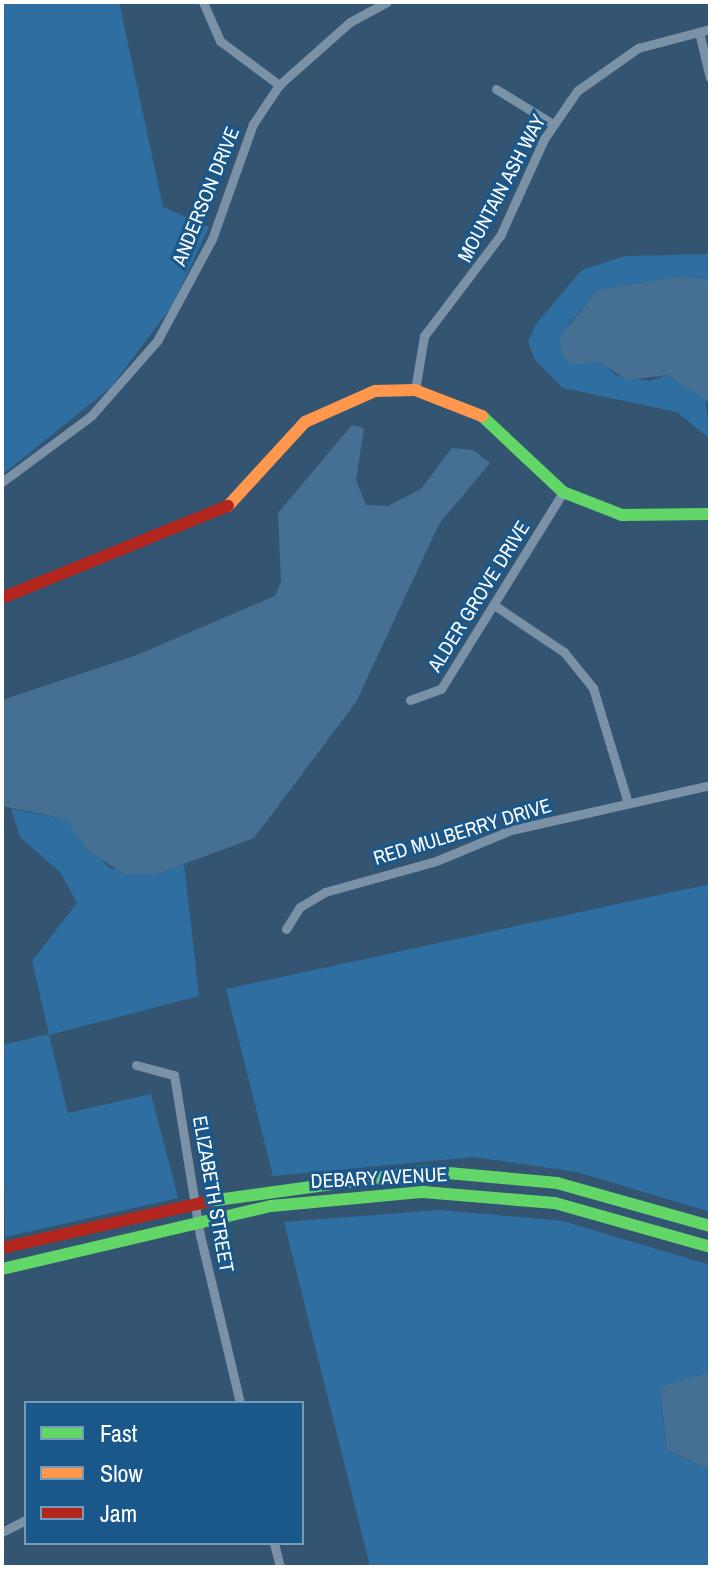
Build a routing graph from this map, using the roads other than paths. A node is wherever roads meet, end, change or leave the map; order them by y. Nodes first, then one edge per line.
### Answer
1 (203, 2) edge
2 (387, 2) edge
3 (710, 29) edge
4 (699, 32) junction
5 (710, 78) edge
6 (279, 85) junction
7 (496, 89) dead end
8 (553, 124) junction
9 (415, 390) junction
10 (2, 482) edge
11 (563, 492) junction
12 (710, 514) edge
13 (2, 598) edge
14 (497, 607) junction
15 (410, 700) dead end
16 (710, 785) edge
17 (628, 803) junction
18 (286, 929) dead end
19 (136, 1065) dead end
20 (194, 1204) junction
21 (198, 1224) junction
22 (710, 1226) edge
23 (710, 1247) edge
24 (2, 1248) edge
25 (2, 1269) edge
26 (240, 1401) edge
27 (24, 1521) edge
28 (2, 1532) edge
29 (274, 1545) edge
30 (280, 1567) edge

1 - 6 street
2 - 6 street, ANDERSON DRIVE
3 - 4 street, MOUNTAIN ASH WAY
4 - 5 street
4 - 8 street, MOUNTAIN ASH WAY
6 - 10 street, ANDERSON DRIVE
7 - 8 street
8 - 9 street, MOUNTAIN ASH WAY
9 - 11 main road
9 - 13 main road
11 - 12 main road
11 - 14 street, ALDER GROVE DRIVE
14 - 15 street, ALDER GROVE DRIVE
14 - 17 street
16 - 17 street, RED MULBERRY DRIVE
17 - 18 street, RED MULBERRY DRIVE
19 - 20 street, ELIZABETH STREET
20 - 21 street, ELIZABETH STREET
20 - 22 main road, DEBARY AVENUE
20 - 24 main road, DEBARY AVENUE
21 - 23 main road, DEBARY AVENUE
21 - 25 main road, DEBARY AVENUE
21 - 26 street, ELIZABETH STREET
27 - 28 street
29 - 30 street

